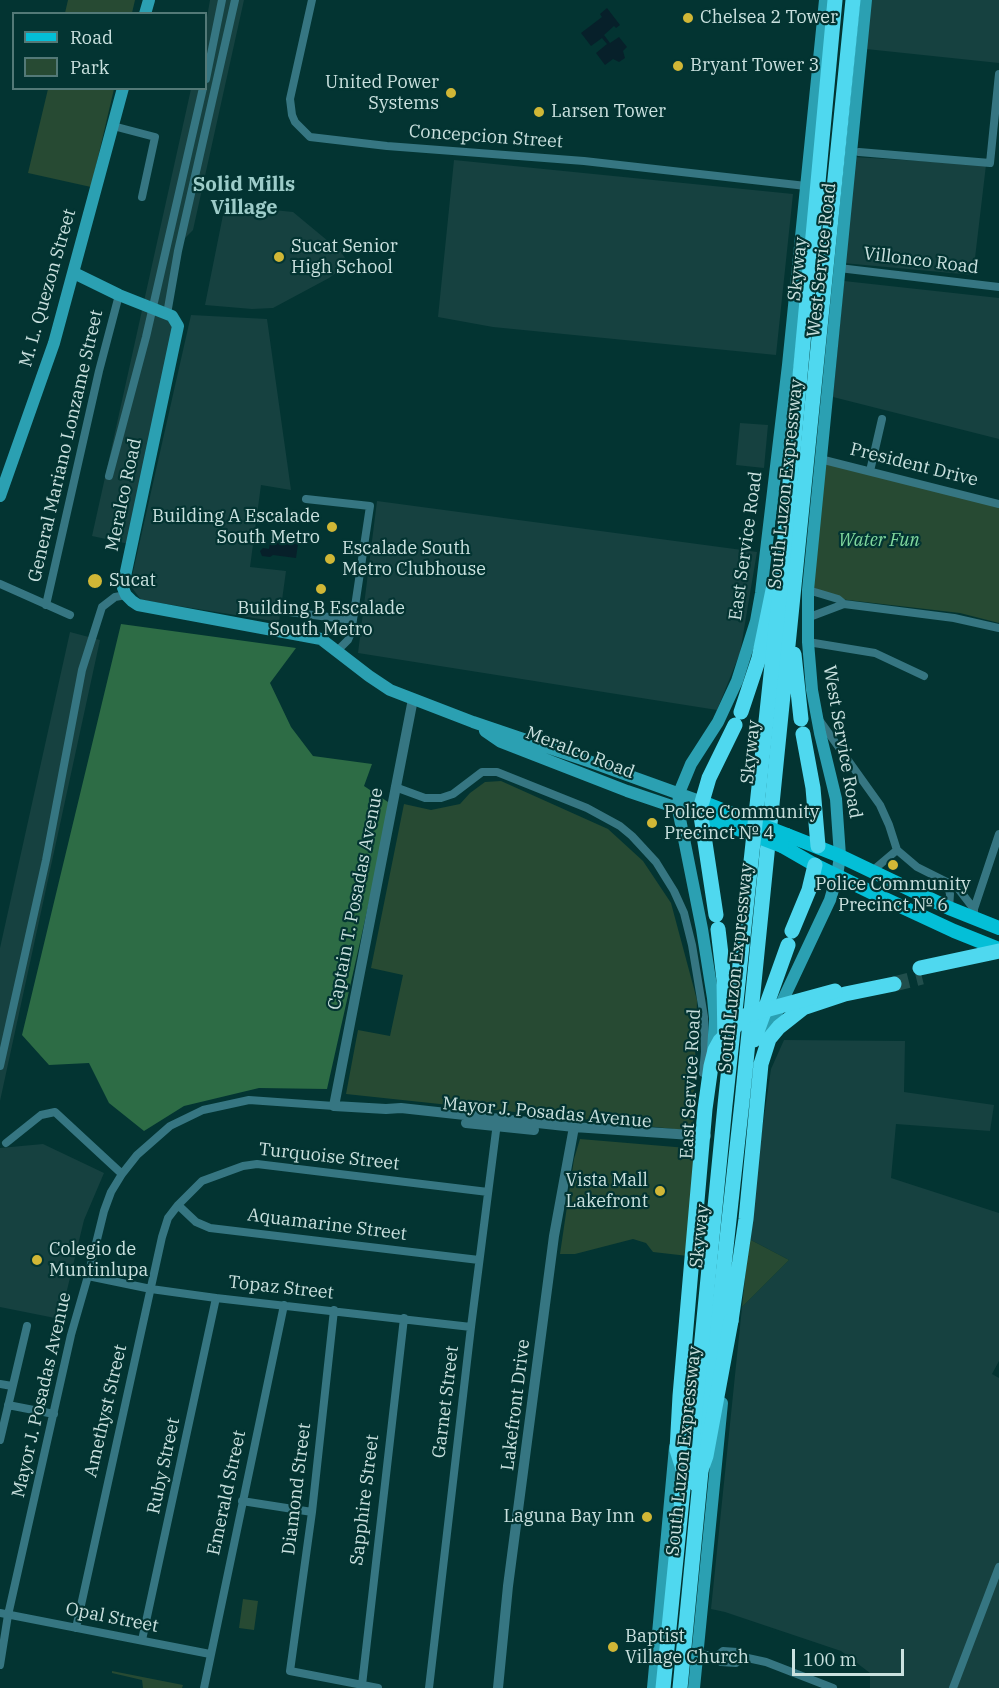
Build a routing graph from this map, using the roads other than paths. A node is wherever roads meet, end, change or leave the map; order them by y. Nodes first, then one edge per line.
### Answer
1 (222, 0) edge
2 (235, 0) edge
3 (312, 0) edge
4 (825, 0) edge
5 (834, 0) edge
6 (844, 0) edge
7 (854, 0) edge
8 (866, 0) edge
9 (207, 74) edge
10 (999, 74) edge
11 (122, 90) edge
12 (203, 90) edge
13 (113, 126) junction
14 (859, 152) dead end
15 (806, 186) junction
16 (142, 198) dead end
17 (839, 268) junction
18 (74, 273) junction
19 (999, 287) edge
20 (119, 295) junction
21 (153, 307) junction
22 (167, 314) junction
23 (882, 419) dead end
24 (820, 459) junction
25 (870, 471) junction
26 (109, 476) dead end
27 (0, 496) edge
28 (306, 499) dead end
29 (999, 504) edge
30 (0, 584) edge
31 (801, 589) junction
32 (773, 590) junction
33 (126, 596) junction
34 (844, 604) junction
35 (46, 605) junction
36 (289, 612) dead end
37 (70, 615) dead end
38 (807, 618) junction
39 (353, 620) junction
40 (999, 628) edge
41 (808, 642) junction
42 (338, 650) junction
43 (924, 676) dead end
44 (414, 699) junction
45 (815, 710) junction
46 (473, 723) junction
47 (398, 788) junction
48 (679, 793) junction
49 (678, 809) junction
50 (701, 809) junction
51 (999, 834) edge
52 (785, 840) junction
53 (818, 846) junction
54 (897, 850) junction
55 (840, 856) junction
56 (815, 865) junction
57 (871, 872) junction
58 (837, 876) junction
59 (947, 883) junction
60 (862, 888) junction
61 (948, 908) junction
62 (974, 914) junction
63 (999, 928) edge
64 (999, 950) edge
65 (999, 956) edge
66 (725, 1059) junction
67 (0, 1066) edge
68 (742, 1102) junction
69 (336, 1106) junction
70 (497, 1123) junction
71 (574, 1131) junction
72 (701, 1140) junction
73 (6, 1143) dead end
74 (122, 1174) junction
75 (488, 1192) junction
76 (178, 1205) junction
77 (479, 1260) junction
78 (88, 1276) junction
79 (151, 1289) junction
80 (216, 1298) junction
81 (284, 1305) junction
82 (334, 1310) junction
83 (404, 1318) junction
84 (27, 1326) dead end
85 (471, 1327) junction
86 (0, 1384) edge
87 (12, 1386) junction
88 (8, 1405) junction
89 (54, 1414) junction
90 (0, 1440) edge
91 (692, 1483) junction
92 (242, 1502) junction
93 (312, 1512) junction
94 (999, 1567) edge
95 (4, 1614) edge
96 (76, 1628) junction
97 (142, 1641) junction
98 (210, 1654) junction
99 (697, 1654) junction
100 (0, 1665) edge
101 (362, 1685) junction
102 (204, 1688) edge
103 (378, 1688) edge
104 (429, 1688) edge
105 (498, 1688) edge
106 (654, 1688) edge
107 (663, 1688) edge
108 (668, 1688) edge
109 (678, 1688) edge
110 (694, 1688) edge
111 (833, 1688) edge
112 (953, 1688) edge

1 - 9 street
2 - 22 street
3 - 15 street, Concepcion Street
4 - 15 main road, East Service Road
5 - 32 highway, South Luzon Expressway
5 - 91 highway, Skyway, bridge
6 - 91 highway, Skyway, bridge
7 - 31 highway, South Luzon Expressway
8 - 17 main road, West Service Road
10 - 14 street
11 - 13 main road, M. L. Quezon Street
12 - 21 street
13 - 16 street
13 - 18 main road, M. L. Quezon Street
15 - 48 main road, East Service Road
17 - 19 street, Villonco Road
17 - 24 main road, West Service Road
18 - 20 main road
18 - 27 main road, M. L. Quezon Street
20 - 21 main road
20 - 35 street, General Mariano Lonzame Street
21 - 22 main road
21 - 26 street
22 - 33 main road, Meralco Road
23 - 25 street
24 - 25 street, President Drive
24 - 31 main road, West Service Road
25 - 29 street, President Drive
28 - 39 street
30 - 35 street
31 - 34 street
31 - 38 main road, West Service Road
31 - 53 highway
31 - 68 highway, South Luzon Expressway
32 - 50 highway
32 - 66 highway, South Luzon Expressway
33 - 42 main road, Meralco Road
33 - 67 street
34 - 38 street
34 - 40 street
35 - 37 street
36 - 39 street
38 - 41 main road, West Service Road
39 - 42 street
41 - 43 street
41 - 45 main road, West Service Road
42 - 44 main road, Meralco Road
44 - 46 main road, Meralco Road
44 - 47 street, Captain T. Posadas Avenue
45 - 54 street
45 - 55 main road, West Service Road
46 - 48 main road, Meralco Road
46 - 49 main road, Meralco Road
47 - 69 street, Captain T. Posadas Avenue
47 - 72 street
48 - 49 main road, East Service Road
48 - 50 main road, Meralco Road
49 - 50 main road, Meralco Road
49 - 72 main road, East Service Road
50 - 52 main road, bridge
50 - 66 highway
51 - 62 street
52 - 53 main road
52 - 56 main road
53 - 55 main road
53 - 56 main road
54 - 57 street
54 - 59 street
55 - 57 main road
55 - 58 main road, West Service Road
56 - 58 main road
56 - 68 highway
57 - 60 main road
57 - 61 main road
58 - 60 main road
58 - 99 main road, West Service Road
59 - 61 street
59 - 62 street
60 - 64 main road
61 - 62 main road
62 - 63 main road
64 - 65 highway
66 - 107 highway, South Luzon Expressway
68 - 109 highway, South Luzon Expressway
69 - 70 street, Mayor J. Posadas Avenue
69 - 74 street, Mayor J. Posadas Avenue
70 - 71 street, Mayor J. Posadas Avenue
70 - 75 street, Garnet Street
71 - 72 street, Mayor J. Posadas Avenue
71 - 105 street, Lakefront Drive
72 - 106 main road, East Service Road
73 - 74 street
74 - 78 street, Mayor J. Posadas Avenue
75 - 76 street, Turquoise Street
75 - 77 street, Garnet Street
76 - 77 street, Aquamarine Street
76 - 79 street, Amethyst Street
77 - 85 street, Garnet Street
78 - 79 street, Topaz Street
78 - 89 street, Mayor J. Posadas Avenue
79 - 80 street, Topaz Street
79 - 96 street, Amethyst Street
80 - 81 street, Topaz Street
80 - 97 street, Ruby Street
81 - 82 street, Topaz Street
81 - 92 street, Emerald Street
82 - 83 street, Topaz Street
82 - 93 street, Diamond Street
83 - 85 street, Topaz Street
83 - 101 street, Sapphire Street
84 - 87 street
85 - 104 street, Garnet Street
86 - 87 street
87 - 88 street
88 - 89 street
88 - 90 street
89 - 95 street, Mayor J. Posadas Avenue
91 - 91 highway, bridge
91 - 108 highway, Skyway
91 - 109 highway, Skyway
92 - 93 street
92 - 98 street, Emerald Street
93 - 101 street, Diamond Street
94 - 112 street
95 - 96 street, Opal Street
95 - 100 street, Mayor J. Posadas Avenue
96 - 97 street, Opal Street
97 - 98 street, Opal Street
98 - 102 street, Emerald Street
99 - 110 main road, West Service Road
99 - 111 street
101 - 103 street

